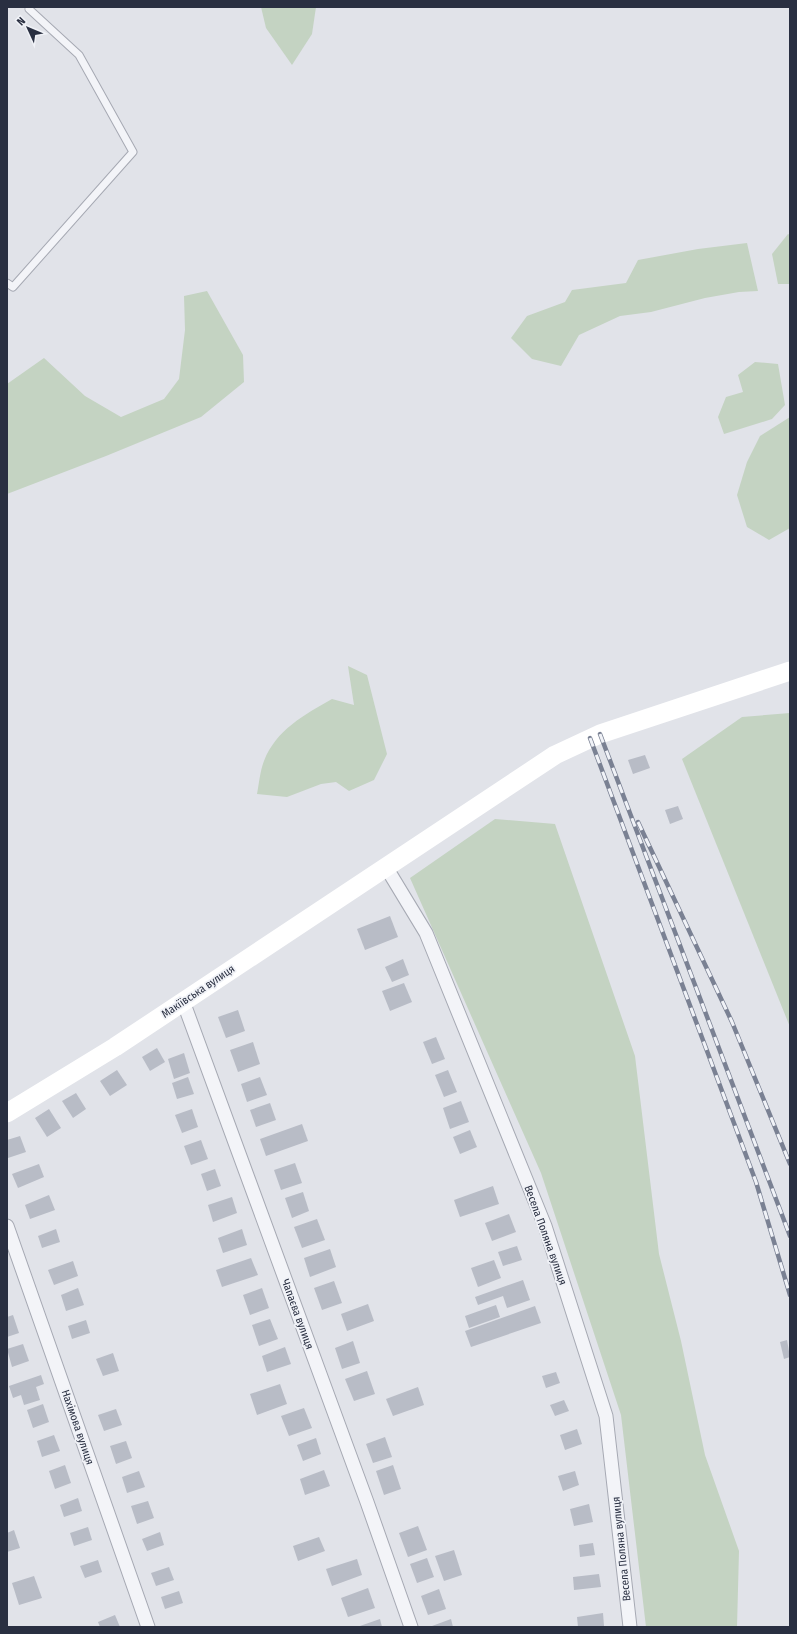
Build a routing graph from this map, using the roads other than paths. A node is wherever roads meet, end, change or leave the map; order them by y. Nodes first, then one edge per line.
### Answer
1 (29, 9) dead end
2 (7, 283) edge
3 (790, 671) edge
4 (386, 867) junction
5 (183, 1001) junction
6 (7, 1113) edge
7 (7, 1226) edge
8 (148, 1627) edge
9 (411, 1627) edge
10 (630, 1627) edge

1 - 2 lane
3 - 4 main road, Макіївська вулиця
4 - 5 main road, Макіївська вулиця
4 - 10 street, Весела Поляна вулиця
5 - 6 main road, Макіївська вулиця
5 - 9 street, Чапаєва вулиця
7 - 8 street, Нахімова вулиця

